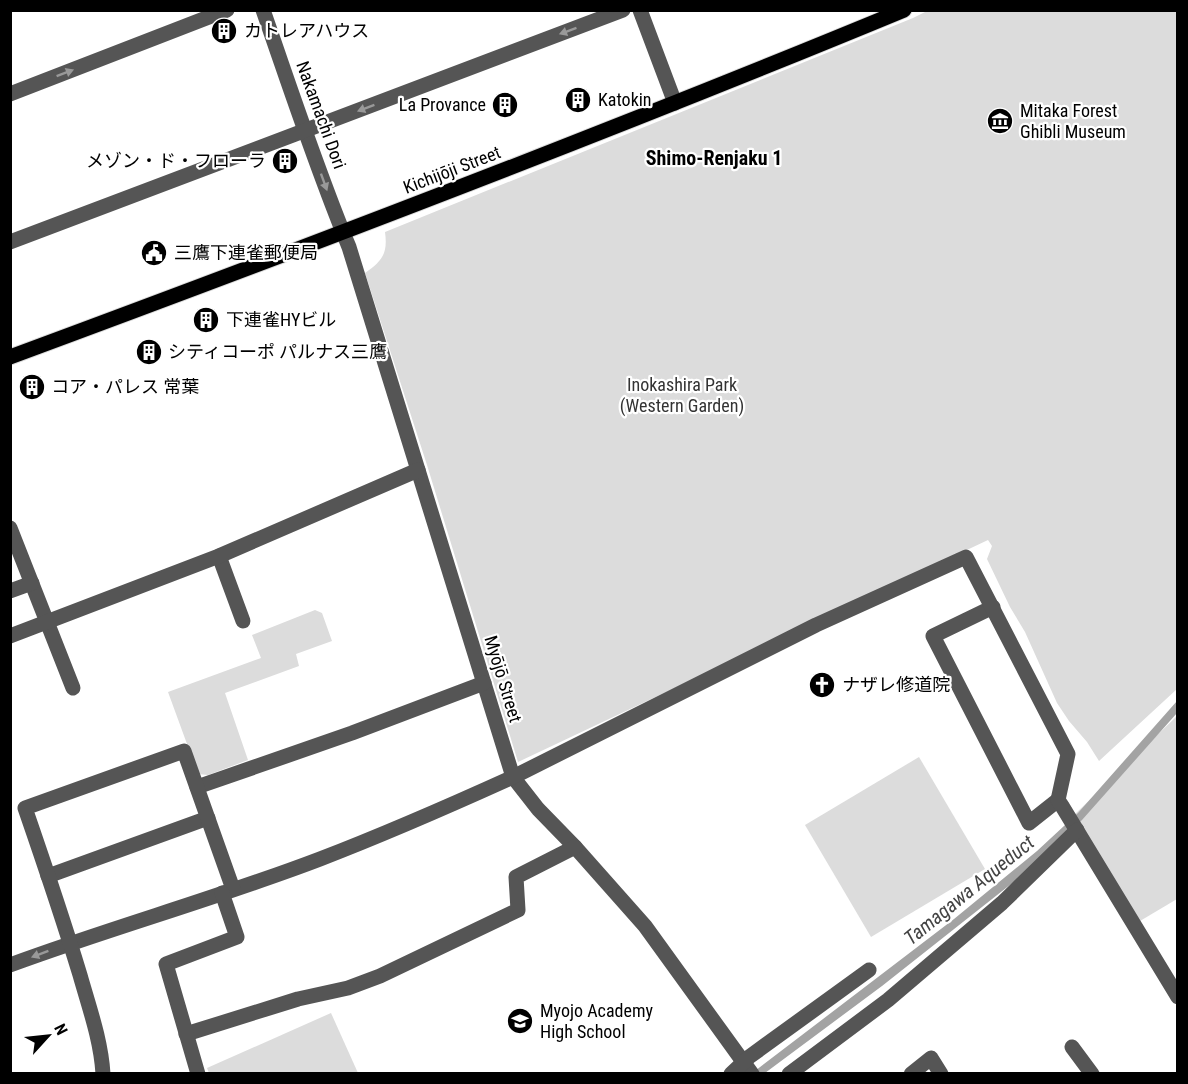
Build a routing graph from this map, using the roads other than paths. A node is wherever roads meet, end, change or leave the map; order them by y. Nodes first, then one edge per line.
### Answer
1 (228, 10) edge
2 (263, 10) edge
3 (623, 10) edge
4 (640, 10) edge
5 (904, 10) edge
6 (10, 94) edge
7 (675, 103) junction
8 (305, 132) junction
9 (344, 233) junction
10 (10, 242) edge
11 (10, 357) edge
12 (418, 470) junction
13 (10, 528) edge
14 (219, 556) junction
15 (32, 583) junction
16 (10, 591) edge
17 (993, 608) junction
18 (243, 621) dead end
19 (48, 622) junction
20 (10, 636) edge
21 (484, 683) junction
22 (73, 688) dead end
23 (513, 777) junction
24 (197, 787) junction
25 (1060, 803) junction
26 (208, 818) junction
27 (1075, 827) junction
28 (575, 847) junction
29 (48, 876) junction
30 (227, 891) junction
31 (70, 943) junction
32 (10, 965) edge
33 (869, 969) dead end
34 (1178, 997) edge
35 (186, 1034) junction
36 (1072, 1047) dead end
37 (749, 1069) edge
38 (103, 1074) edge
39 (198, 1074) edge
40 (731, 1074) edge
41 (789, 1074) edge
42 (912, 1074) edge
43 (941, 1074) edge
44 (1092, 1074) edge

6 -> 1 street
2 - 8 street, Nakamachi Dori
3 -> 8 street
4 - 7 street
5 - 7 main road, Kichijōji Street
7 - 9 main road, Kichijōji Street
8 -> 9 street, Nakamachi Dori
8 - 10 street
9 - 11 main road, Kichijōji Street
9 - 12 street, Myōjō Street
12 - 14 street
12 - 21 street, Myōjō Street
13 - 15 street
14 - 18 street
14 - 19 street
15 - 16 street
15 - 19 street
17 - 23 street
17 - 25 street
17 - 25 street
19 - 20 street
19 - 22 street
21 - 23 street, Myōjō Street
21 - 24 street
23 - 28 street, Myōjō Street
23 - 30 street
24 - 26 street
24 - 29 street
25 - 27 street
26 - 29 street
26 - 30 street
27 - 34 street
27 - 41 street
28 - 35 street
28 - 37 street, Myōjō Street
29 - 31 street
30 - 31 street
30 - 35 street
31 -> 32 street
31 - 38 street
33 - 37 street
35 - 39 street
36 - 44 street
37 - 40 street
42 - 43 street

